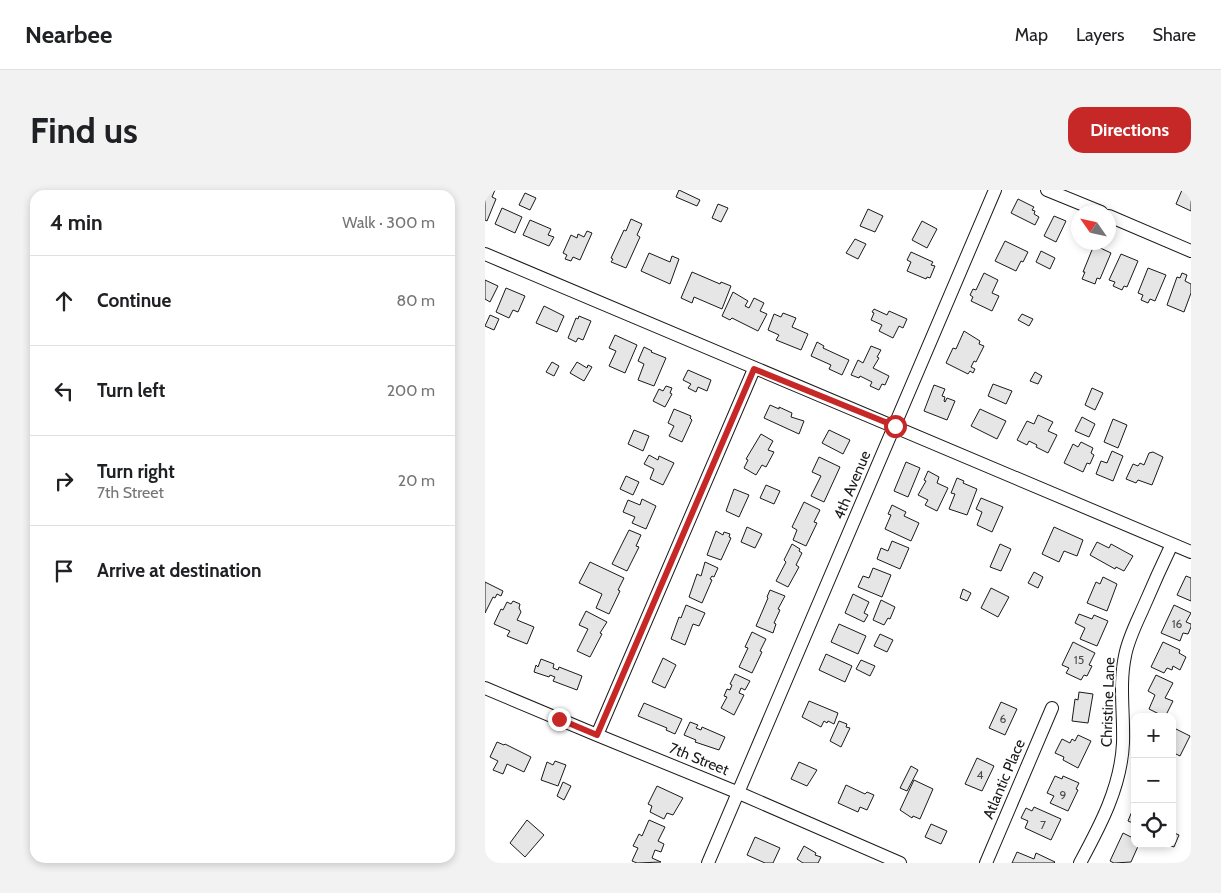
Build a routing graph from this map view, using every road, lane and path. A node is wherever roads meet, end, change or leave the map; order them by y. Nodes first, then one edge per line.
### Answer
1 (995, 190) edge
2 (1047, 190) edge
3 (1084, 205) edge
4 (1116, 219) edge
5 (1191, 251) edge
6 (485, 254) edge
7 (754, 369) junction
8 (895, 426) junction
9 (1172, 544) junction
10 (1191, 552) edge
11 (485, 688) edge
12 (1052, 708) dead end
13 (597, 735) junction
14 (739, 793) junction
15 (708, 863) edge
16 (900, 863) edge
17 (986, 863) edge
18 (1080, 863) edge

1 - 8 street, 4th Avenue
2 - 3 street
4 - 5 street
6 - 7 street
7 - 8 street
7 - 13 street
8 - 9 street
8 - 14 street, 4th Avenue
9 - 10 street
9 - 18 street, Christine Lane
11 - 13 street, 7th Street
12 - 17 street, Atlantic Place
13 - 14 street, 7th Street
14 - 15 street, 4th Avenue
14 - 16 street, 7th Street

